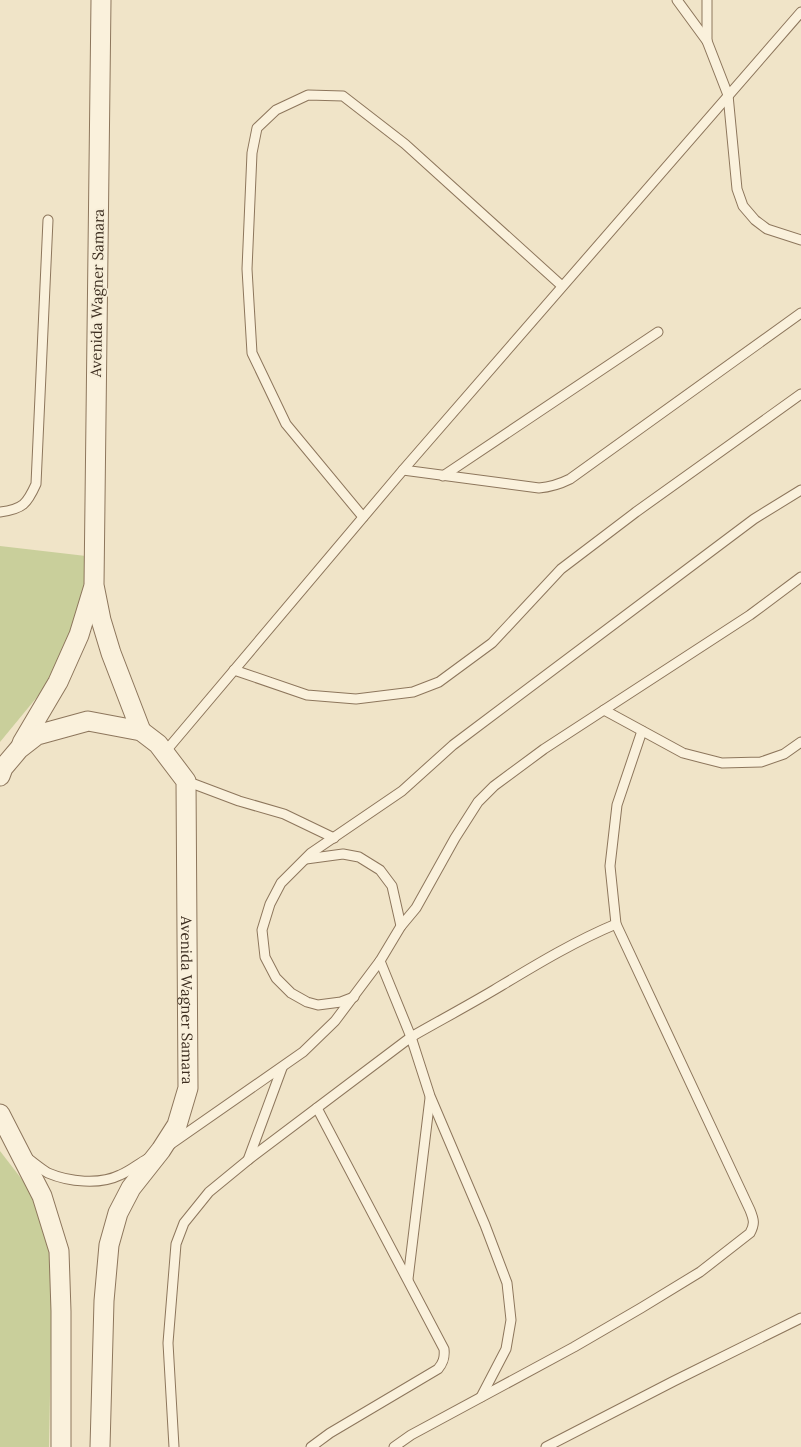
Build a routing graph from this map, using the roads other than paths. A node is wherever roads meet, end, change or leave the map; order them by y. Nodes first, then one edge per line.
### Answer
1 (100, 0) edge
2 (677, 0) edge
3 (707, 0) edge
4 (801, 12) edge
5 (707, 41) junction
6 (728, 95) junction
7 (48, 220) dead end
8 (801, 240) edge
9 (562, 286) junction
10 (801, 313) edge
11 (658, 332) dead end
12 (801, 394) edge
13 (403, 470) junction
14 (443, 476) junction
15 (801, 490) edge
16 (0, 512) edge
17 (364, 517) junction
18 (801, 576) edge
19 (94, 586) junction
20 (234, 670) junction
21 (604, 710) junction
22 (141, 731) junction
23 (642, 731) junction
24 (801, 742) edge
25 (19, 749) junction
26 (165, 752) junction
27 (0, 776) edge
28 (186, 781) junction
29 (334, 838) junction
30 (306, 859) junction
31 (616, 924) junction
32 (401, 926) junction
33 (380, 961) junction
34 (354, 997) junction
35 (411, 1037) junction
36 (282, 1068) junction
37 (430, 1096) junction
38 (317, 1108) junction
39 (0, 1114) edge
40 (161, 1150) junction
41 (20, 1152) junction
42 (248, 1160) junction
43 (408, 1279) junction
44 (801, 1318) edge
45 (481, 1397) junction
46 (60, 1447) edge
47 (100, 1447) edge
48 (174, 1447) edge
49 (311, 1447) edge
50 (394, 1447) edge
51 (546, 1447) edge

1 - 19 street, Avenida Wagner Samara
2 - 5 lane
3 - 5 lane
4 - 6 lane
5 - 6 lane
6 - 8 lane
6 - 9 lane
7 - 16 lane
9 - 13 lane
9 - 17 lane
10 - 14 lane
11 - 14 lane
12 - 20 lane
13 - 14 lane
13 - 17 lane
15 - 29 lane
17 - 20 lane
18 - 21 lane
19 - 22 street, Avenida Wagner Samara
19 - 25 street, Avenida Wagner Samara
20 - 26 lane
21 - 23 lane
21 - 32 lane
22 - 25 street, Avenida Wagner Samara
22 - 26 street, Avenida Wagner Samara
23 - 24 lane
23 - 31 lane
25 - 27 street, Avenida Wagner Samara
26 - 28 street, Avenida Wagner Samara
28 - 29 lane
28 - 40 street, Avenida Wagner Samara
29 - 30 lane
30 - 32 lane
30 - 34 lane
31 - 35 lane
31 - 45 lane
32 - 33 lane
33 - 34 lane
33 - 35 lane
34 - 36 lane
35 - 37 lane
35 - 38 lane
36 - 40 lane
36 - 42 lane
37 - 43 lane
37 - 45 lane
38 - 42 lane
38 - 43 lane
39 - 41 street
40 - 41 lane
40 - 47 street, Avenida Wagner Samara
41 - 46 street
42 - 48 lane
43 - 49 lane
44 - 51 lane
45 - 50 lane

